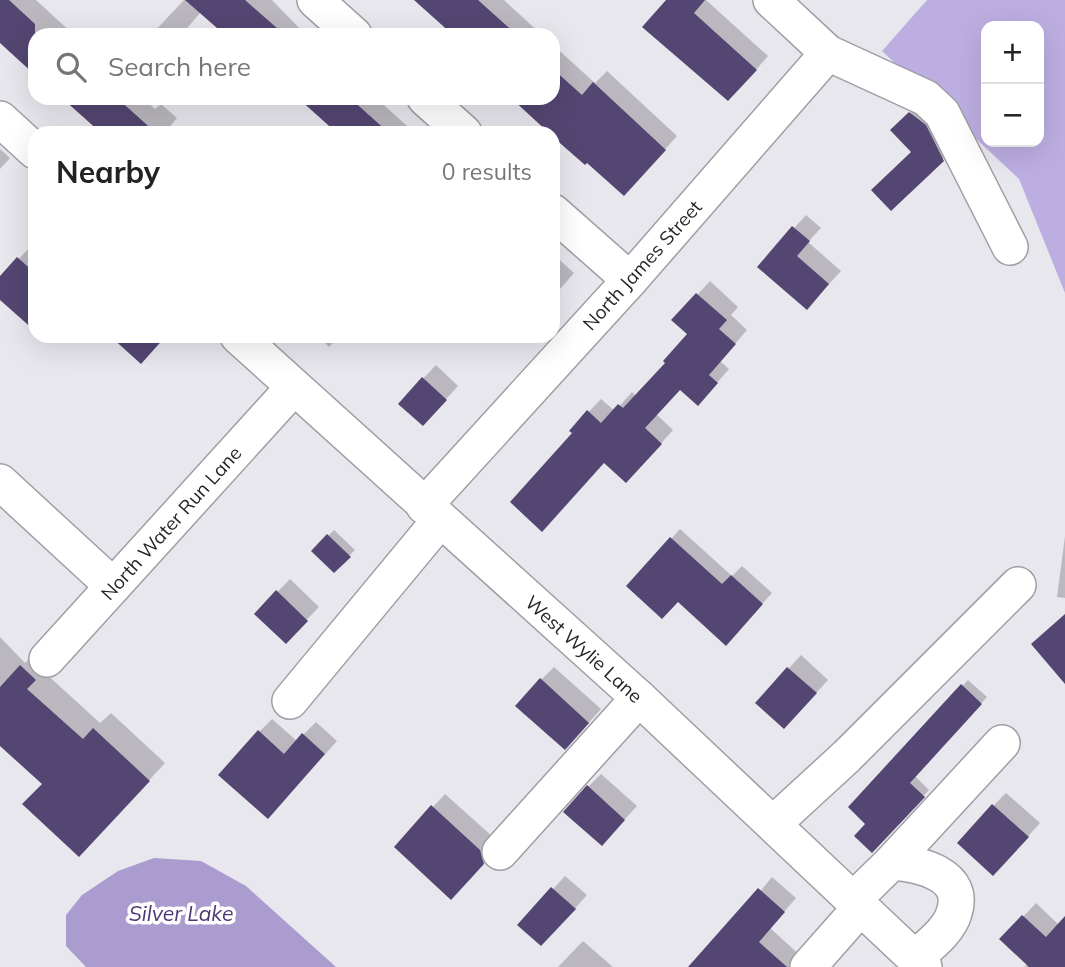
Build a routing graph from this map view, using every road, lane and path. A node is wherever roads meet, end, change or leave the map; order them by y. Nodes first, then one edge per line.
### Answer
1 (314, 0) edge
2 (771, 0) edge
3 (346, 28) edge
4 (828, 53) junction
5 (433, 105) edge
6 (0, 119) edge
7 (456, 126) edge
8 (28, 145) edge
9 (560, 218) edge
10 (1010, 247) dead end
11 (630, 280) junction
12 (246, 343) edge
13 (294, 387) junction
14 (0, 482) edge
15 (432, 513) junction
16 (113, 586) junction
17 (1018, 586) dead end
18 (47, 659) dead end
19 (639, 698) junction
20 (290, 701) dead end
21 (1002, 743) dead end
22 (773, 824) junction
23 (500, 852) dead end
24 (892, 862) junction
25 (857, 904) junction
26 (920, 963) edge
27 (808, 967) edge

1 - 3 street
2 - 4 street
4 - 10 street
4 - 11 street, North James Street
5 - 7 street
6 - 8 street
9 - 11 street
11 - 15 street, North James Street
12 - 13 street, West Wylie Lane
13 - 15 street, West Wylie Lane
13 - 16 street, North Water Run Lane
14 - 16 street
15 - 19 street, West Wylie Lane
15 - 20 street, North James Street
16 - 18 street, North Water Run Lane
17 - 22 street
19 - 22 street, West Wylie Lane
19 - 23 street
21 - 24 street
22 - 25 street, West Wylie Lane
24 - 25 street
24 - 26 street
25 - 26 street, West Wylie Lane
25 - 27 street

